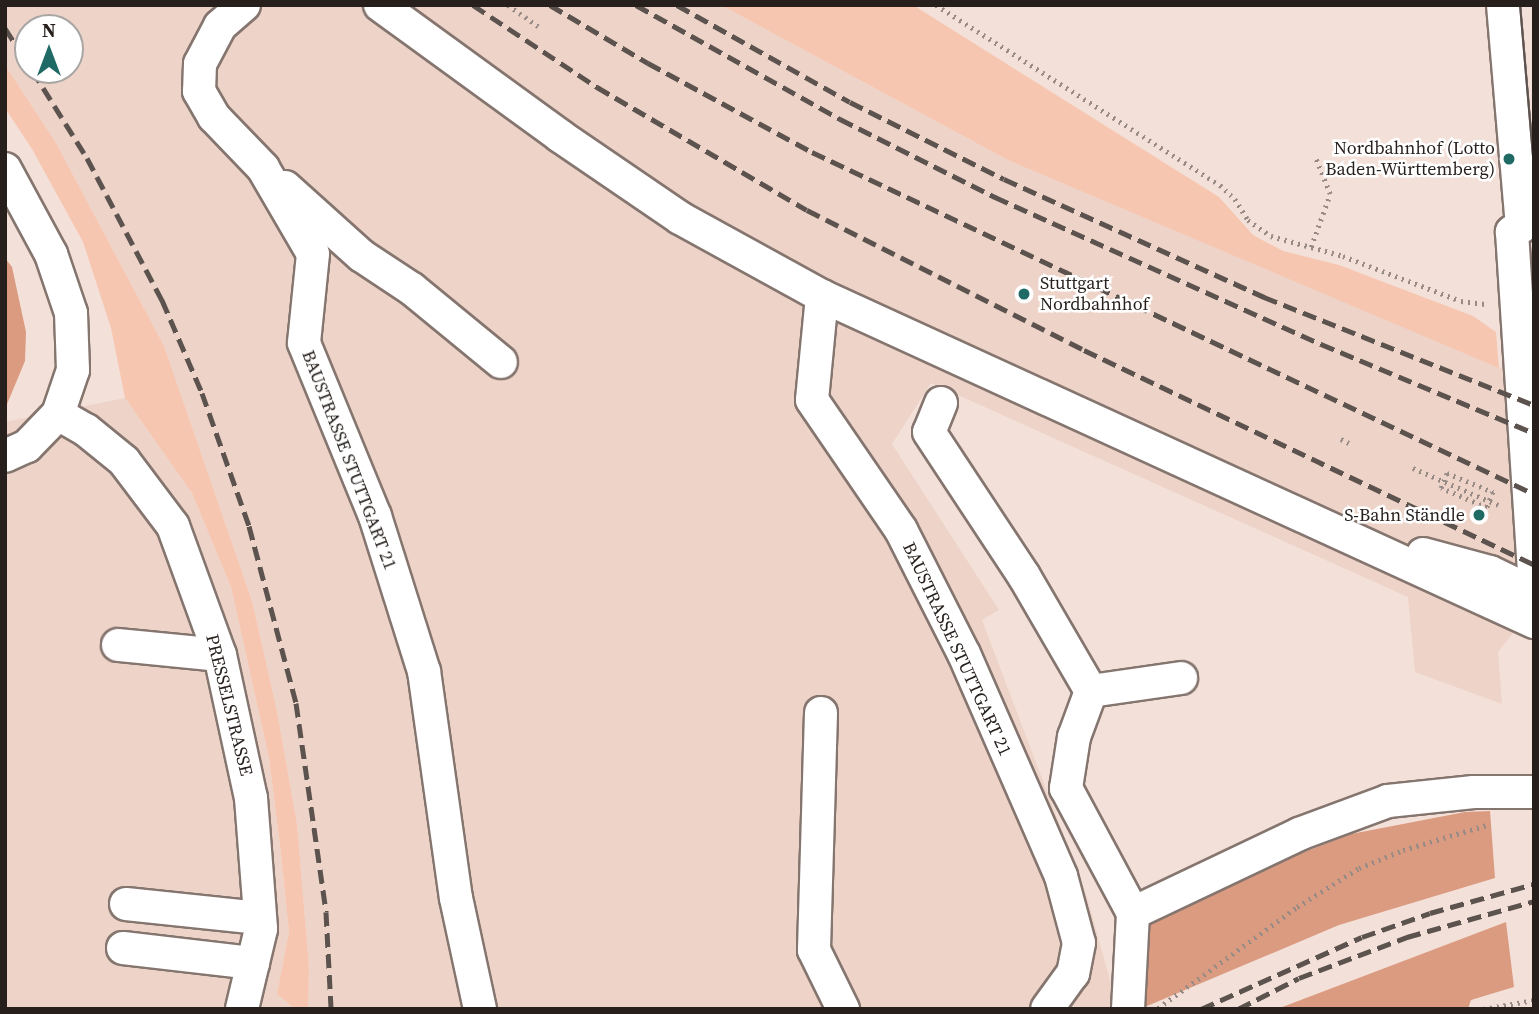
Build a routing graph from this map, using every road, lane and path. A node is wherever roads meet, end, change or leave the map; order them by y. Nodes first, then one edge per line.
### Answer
1 (244, 5) edge
2 (380, 5) edge
3 (508, 5) edge
4 (936, 5) edge
5 (1503, 5) edge
6 (538, 26) dead end
7 (1316, 159) dead end
8 (263, 168) junction
9 (5, 169) edge
10 (16, 211) edge
11 (1523, 232) edge
12 (1311, 247) junction
13 (822, 296) junction
14 (1516, 303) junction
15 (501, 362) dead end
16 (941, 402) dead end
17 (58, 414) junction
18 (1341, 439) dead end
19 (1349, 443) dead end
20 (5, 456) edge
21 (1413, 468) dead end
22 (1441, 488) joint
23 (1487, 500) dead end
24 (1337, 531) junction
25 (1534, 571) edge
26 (1534, 593) edge
27 (1534, 622) edge
28 (118, 645) dead end
29 (220, 655) junction
30 (1181, 678) dead end
31 (1091, 691) junction
32 (821, 713) dead end
33 (1534, 792) edge
34 (1491, 823) dead end
35 (126, 904) dead end
36 (1133, 913) junction
37 (259, 918) junction
38 (123, 948) dead end
39 (253, 963) junction
40 (1534, 1000) edge
41 (242, 1009) edge
42 (480, 1009) edge
43 (843, 1009) edge
44 (1047, 1009) edge
45 (1128, 1009) edge
46 (1158, 1009) edge
47 (1483, 1009) edge

1 - 8 street, BAUSTRASSE STUTTGART 21
2 - 13 street
3 - 6 path
4 - 12 path
5 - 11 street
7 - 12 path
8 - 15 street, BAUSTRASSE STUTTGART 21
8 - 42 street, BAUSTRASSE STUTTGART 21
9 - 10 street
10 - 17 street
11 - 14 street
12 - 14 path
13 - 24 street
13 - 44 street, BAUSTRASSE STUTTGART 21
14 - 25 street
16 - 31 street
17 - 20 street
17 - 29 street, PRESSELSTRASSE
18 - 19 path
21 - 23 path
22 - 22 path
24 - 26 street
24 - 27 street
28 - 29 street
29 - 37 street, PRESSELSTRASSE
30 - 31 street
31 - 36 street
32 - 43 street
33 - 36 street
34 - 46 path
35 - 37 street
36 - 45 street
37 - 39 street, PRESSELSTRASSE
38 - 39 street
39 - 41 street, PRESSELSTRASSE
40 - 47 path

